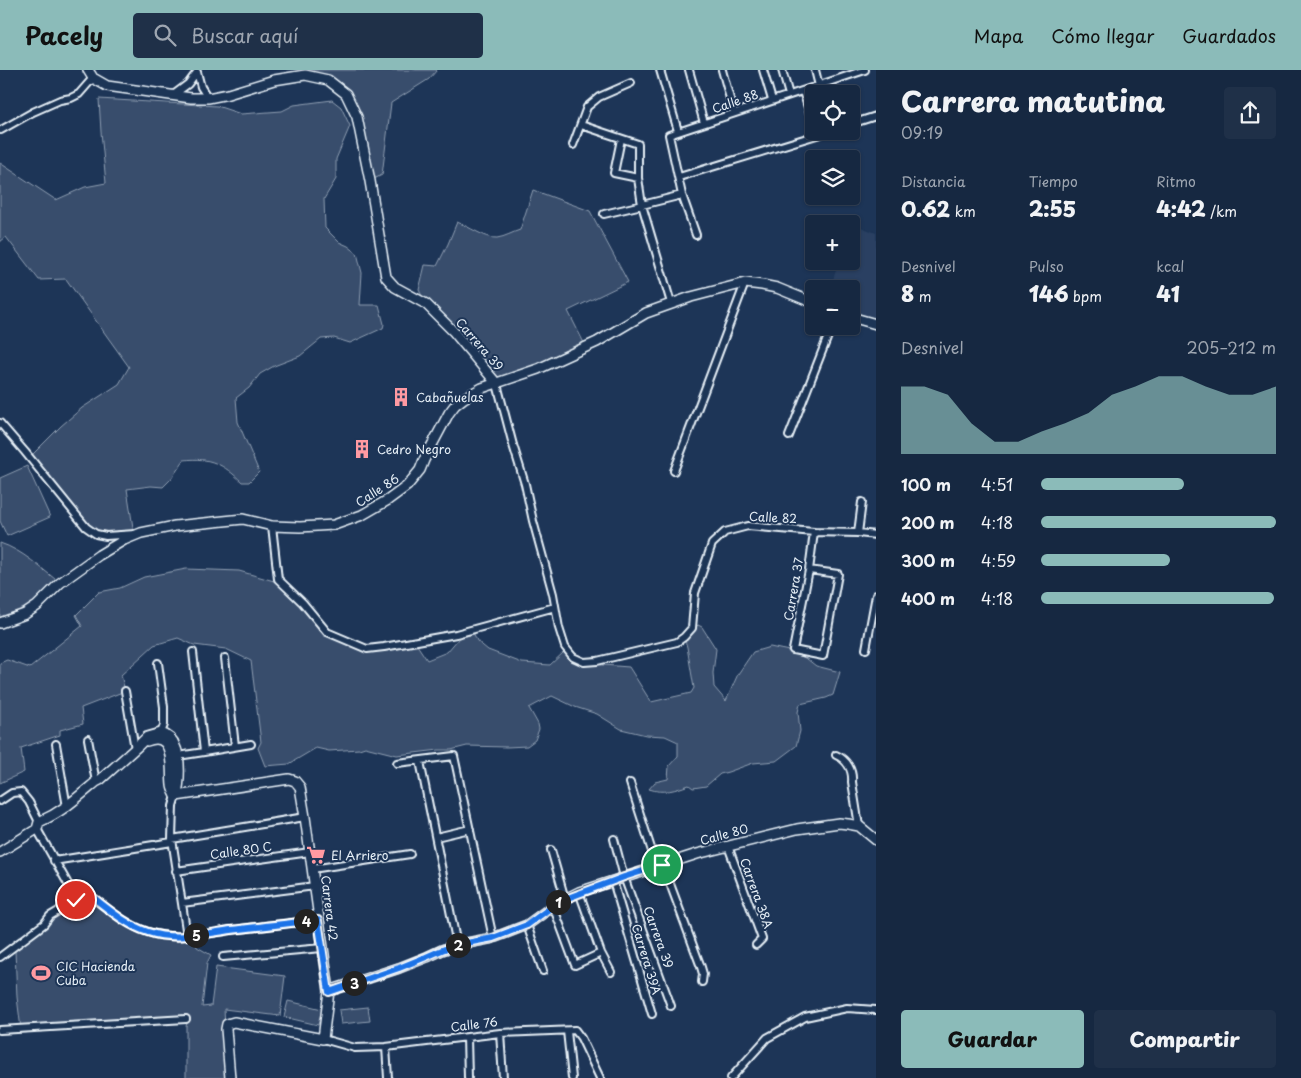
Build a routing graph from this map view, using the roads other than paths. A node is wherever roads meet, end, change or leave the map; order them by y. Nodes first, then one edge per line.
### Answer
1 (660, 70) edge
2 (689, 70) edge
3 (722, 70) edge
4 (763, 70) edge
5 (782, 70) edge
6 (816, 70) edge
7 (865, 70) edge
8 (197, 71) edge
9 (91, 74) edge
10 (631, 83) dead end
11 (819, 85) edge
12 (822, 85) edge
13 (803, 91) joint
14 (789, 95) junction
15 (172, 96) junction
16 (208, 98) junction
17 (805, 98) edge
18 (772, 100) junction
19 (734, 113) junction
20 (876, 116) edge
21 (860, 121) edge
22 (704, 123) junction
23 (581, 125) junction
24 (1, 130) dead end
25 (678, 132) junction
26 (805, 137) edge
27 (621, 140) junction
28 (573, 145) dead end
29 (679, 177) junction
30 (638, 178) junction
31 (682, 194) junction
32 (642, 205) junction
33 (604, 214) dead end
34 (696, 235) dead end
35 (745, 284) junction
36 (805, 299) edge
37 (672, 303) junction
38 (860, 320) edge
39 (876, 324) edge
40 (828, 335) edge
41 (497, 384) junction
42 (0, 423) edge
43 (789, 436) dead end
44 (674, 471) dead end
45 (862, 502) dead end
46 (272, 526) junction
47 (814, 532) junction
48 (141, 533) junction
49 (858, 533) junction
50 (876, 535) edge
51 (809, 570) junction
52 (876, 595) edge
53 (555, 607) junction
54 (0, 623) edge
55 (684, 637) joint
56 (866, 649) dead end
57 (193, 652) dead end
58 (225, 658) dead end
59 (158, 663) dead end
60 (124, 691) dead end
61 (161, 733) junction
62 (88, 739) dead end
63 (56, 744) dead end
64 (251, 744) dead end
65 (235, 746) junction
66 (137, 747) junction
67 (204, 752) junction
68 (836, 755) dead end
69 (178, 756) junction
70 (420, 761) junction
71 (397, 763) dead end
72 (96, 782) junction
73 (630, 784) dead end
74 (176, 796) junction
75 (0, 800) edge
76 (67, 807) junction
77 (305, 817) junction
78 (38, 825) junction
79 (859, 826) junction
80 (470, 829) junction
81 (436, 837) junction
82 (614, 839) dead end
83 (172, 840) junction
84 (876, 840) edge
85 (728, 846) junction
86 (551, 850) dead end
87 (0, 852) edge
88 (310, 852) junction
89 (410, 854) dead end
90 (54, 861) junction
91 (660, 866) junction
92 (312, 869) junction
93 (176, 871) junction
94 (624, 877) junction
95 (612, 881) junction
96 (314, 886) junction
97 (579, 892) junction
98 (565, 899) junction
99 (76, 900) junction
100 (182, 903) junction
101 (553, 906) junction
102 (318, 920) junction
103 (527, 925) junction
104 (187, 936) junction
105 (493, 938) junction
106 (456, 945) junction
107 (756, 945) dead end
108 (322, 948) junction
109 (601, 953) junction
110 (0, 957) edge
111 (223, 957) dead end
112 (544, 971) dead end
113 (611, 972) dead end
114 (702, 982) dead end
115 (329, 992) junction
116 (671, 1006) dead end
117 (876, 1010) edge
118 (652, 1014) dead end
119 (186, 1019) dead end
120 (0, 1030) edge
121 (567, 1031) junction
122 (500, 1033) junction
123 (467, 1037) junction
124 (322, 1039) junction
125 (386, 1048) junction
126 (230, 1078) edge
127 (388, 1078) edge
128 (468, 1078) edge
129 (503, 1078) edge
130 (572, 1078) edge
131 (600, 1078) edge
132 (730, 1078) edge

1 - 25 street
2 - 22 street
3 - 19 street
4 - 18 street
5 - 14 street
6 - 11 street
7 - 12 street, Calle 88
8 - 15 street
8 - 16 street
9 - 15 main road, Carrera 39
9 - 24 street
10 - 23 street
13 - 14 street, Calle 88
13 - 17 street
14 - 18 street, Calle 88
15 - 16 main road, Carrera 39
16 - 41 main road, Carrera 39
18 - 19 street, Calle 88
19 - 22 street, Calle 88
20 - 21 street
22 - 25 street, Calle 88
23 - 27 street
23 - 28 street
25 - 29 street, Calle 88
26 - 29 street
27 - 30 street
27 - 30 street
29 - 31 street
30 - 32 street
31 - 32 street
31 - 34 street
32 - 33 street
32 - 37 street
35 - 36 main road, Calle 86
35 - 37 main road, Calle 86
35 - 44 street
37 - 41 main road, Calle 86
38 - 39 main road
40 - 43 street
41 - 46 main road, Calle 86
41 - 53 street, Carrera 39
42 - 48 street
45 - 49 street
46 - 48 main road, Calle 86
46 - 53 street
47 - 49 street, Calle 82
47 - 51 street, Carrera 37
47 - 55 street, Calle 82
48 - 54 main road, Calle 86
49 - 50 street, Calle 82
51 - 51 street, Carrera 37
52 - 56 street
53 - 55 street, Carrera 39
57 - 67 street
58 - 65 street
59 - 61 street
60 - 66 street
61 - 66 main road
61 - 69 main road
62 - 72 street
63 - 76 street
64 - 65 street
65 - 67 street
66 - 72 main road
66 - 74 main road
67 - 69 street
68 - 79 street
69 - 74 main road
70 - 71 street
70 - 80 street
70 - 81 street
72 - 76 main road
73 - 91 street
74 - 77 main road, Carrera 42
74 - 83 street
75 - 78 street
76 - 78 main road
77 - 83 street
77 - 88 main road, Carrera 42
78 - 87 main road
78 - 90 street
79 - 84 main road
79 - 85 main road, Calle 80
80 - 81 street
80 - 105 street
81 - 106 street
82 - 94 street, Carrera 39
83 - 90 street
83 - 93 street
85 - 91 main road, Calle 80
85 - 107 street, Carrera 38A
86 - 98 street
88 - 92 main road, Carrera 42
88 - 93 street, Calle 80 C
89 - 92 street
90 - 99 street
91 - 94 main road, Calle 80
91 - 114 street
92 - 96 main road, Carrera 42
93 - 100 street
94 - 95 main road, Calle 80
94 - 116 street, Carrera 39
95 - 97 main road, Calle 80
95 - 118 street, Carrera 39A
96 - 100 street
96 - 102 main road, Carrera 42
97 - 98 main road, Calle 80
97 - 109 street
98 - 101 main road, Calle 80
99 - 104 street
99 - 110 street
100 - 104 street
101 - 103 main road, Calle 80
101 - 109 street
102 - 104 street
102 - 108 main road, Carrera 42
103 - 105 main road, Calle 80
103 - 112 street
105 - 106 main road, Calle 80
106 - 115 main road, Calle 80
108 - 111 street
108 - 115 main road, Carrera 42
109 - 113 street
115 - 124 main road, Carrera 42
117 - 132 street
119 - 120 street
121 - 122 street, Calle 76
121 - 130 street
121 - 131 street
122 - 123 street, Calle 76
122 - 129 street
123 - 125 street, Calle 76
123 - 128 street
124 - 125 street, Calle 76
124 - 126 main road, Calle 76
125 - 127 street

